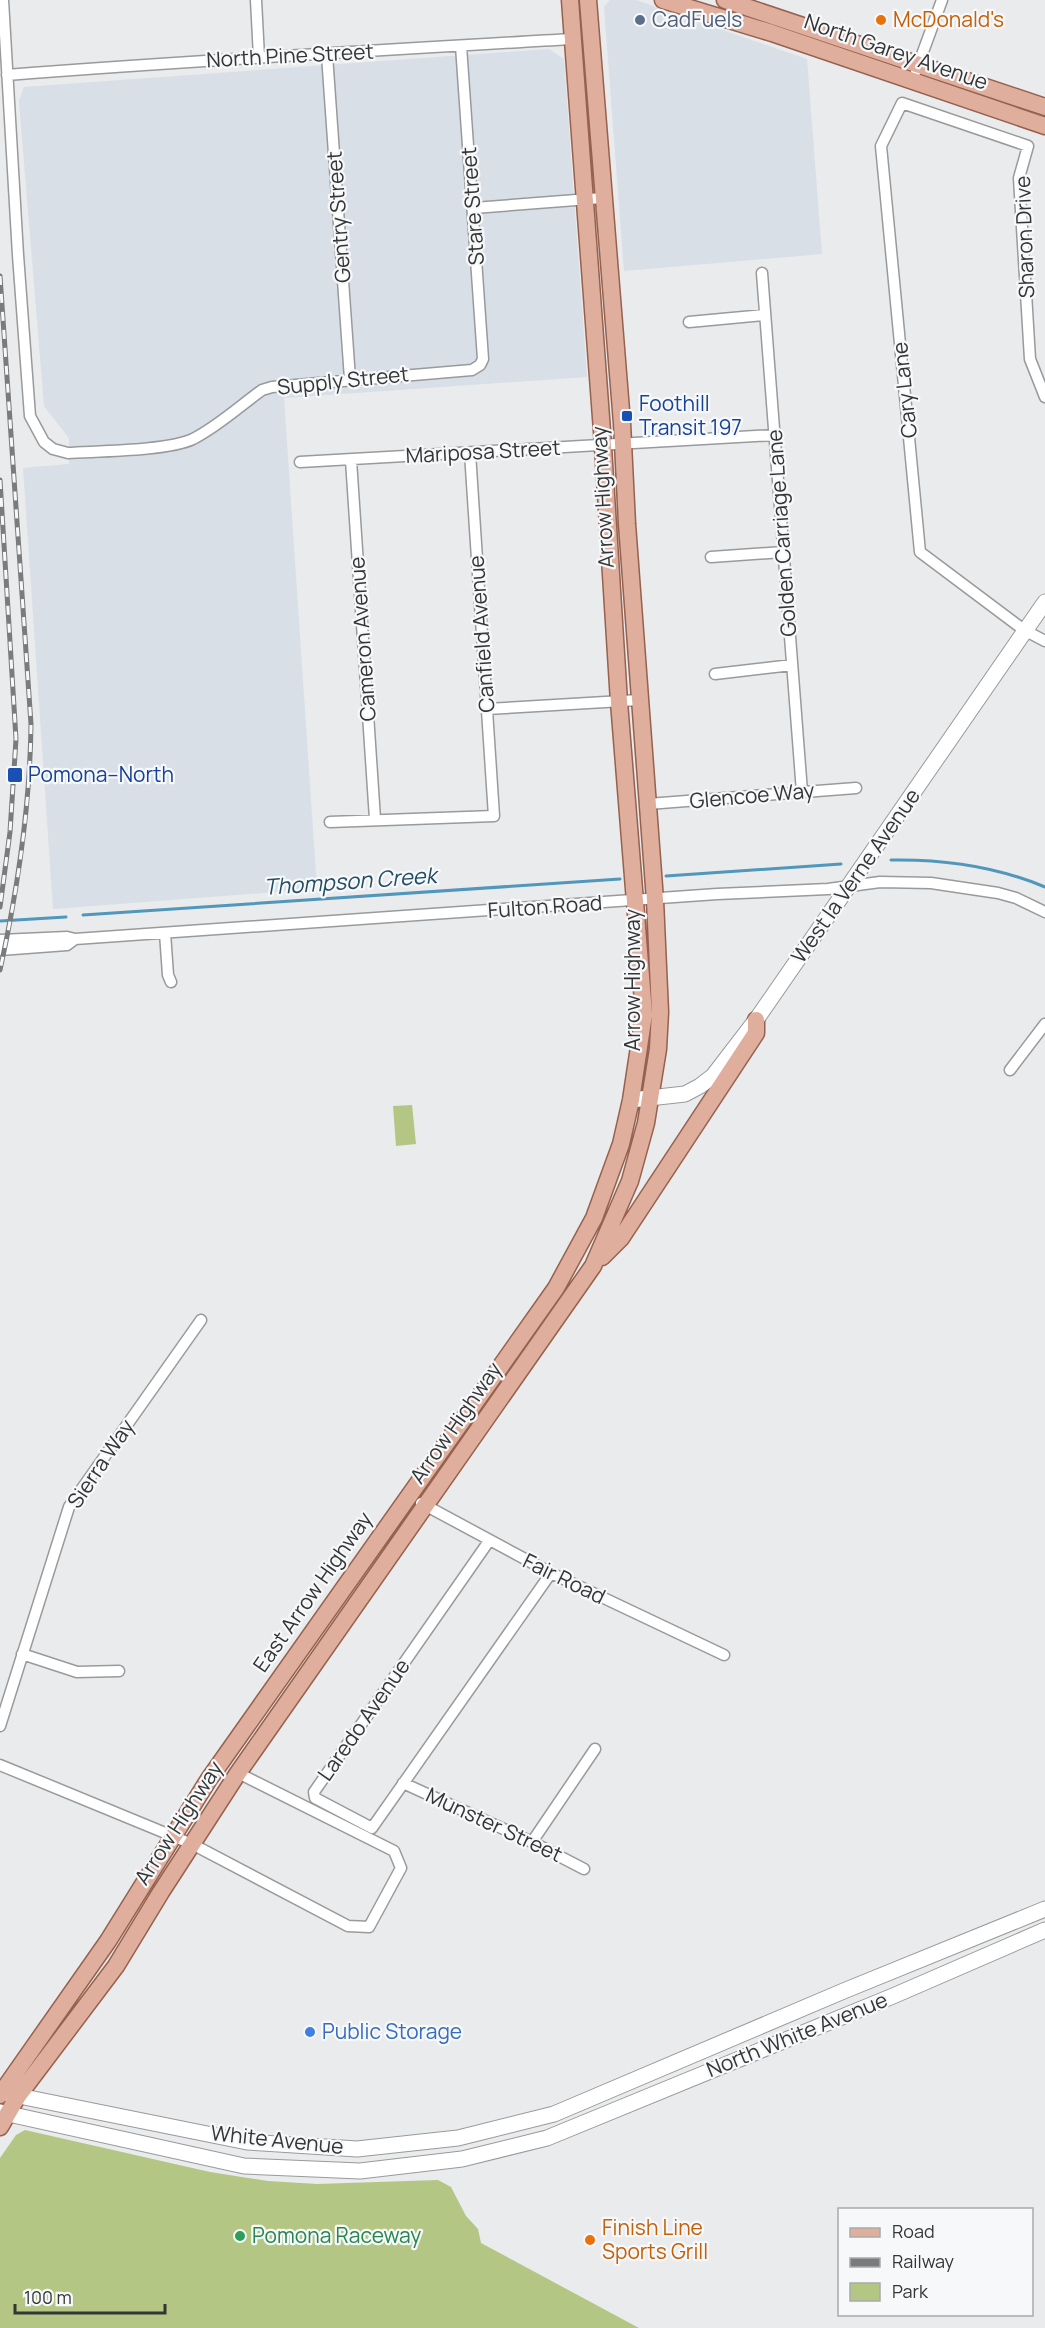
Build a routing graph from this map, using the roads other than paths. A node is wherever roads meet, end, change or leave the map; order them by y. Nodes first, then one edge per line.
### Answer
1 (3, 0) edge
2 (256, 0) edge
3 (570, 0) edge
4 (588, 0) edge
5 (663, 0) edge
6 (725, 0) edge
7 (942, 0) edge
8 (721, 18) junction
9 (789, 20) junction
10 (572, 39) junction
11 (853, 42) junction
12 (799, 43) junction
13 (461, 46) junction
14 (327, 55) junction
15 (259, 57) junction
16 (918, 65) junction
17 (7, 75) junction
18 (912, 82) junction
19 (1045, 107) edge
20 (1045, 126) edge
21 (1028, 146) joint
22 (602, 198) junction
23 (585, 200) junction
24 (474, 208) junction
25 (762, 273) dead end
26 (765, 315) junction
27 (689, 322) dead end
28 (480, 365) joint
29 (351, 379) junction
30 (1045, 397) edge
31 (774, 435) junction
32 (602, 445) junction
33 (621, 445) junction
34 (470, 453) junction
35 (351, 460) junction
36 (300, 462) dead end
37 (783, 552) junction
38 (711, 557) dead end
39 (1045, 602) edge
40 (1024, 630) junction
41 (1045, 640) edge
42 (792, 665) junction
43 (715, 674) dead end
44 (639, 700) junction
45 (618, 702) junction
46 (487, 709) junction
47 (856, 788) dead end
48 (802, 792) junction
49 (648, 804) junction
50 (375, 819) junction
51 (330, 822) dead end
52 (848, 887) junction
53 (655, 900) junction
54 (635, 901) junction
55 (1045, 912) edge
56 (165, 933) junction
57 (75, 939) junction
58 (0, 940) edge
59 (0, 950) edge
60 (171, 982) dead end
61 (756, 1020) junction
62 (1045, 1024) edge
63 (1010, 1070) dead end
64 (651, 1099) junction
65 (631, 1100) junction
66 (575, 1256) junction
67 (593, 1266) junction
68 (201, 1320) dead end
69 (409, 1496) junction
70 (425, 1505) junction
71 (489, 1541) junction
72 (551, 1573) junction
73 (22, 1654) junction
74 (724, 1655) dead end
75 (119, 1671) dead end
76 (0, 1726) edge
77 (595, 1749) dead end
78 (0, 1765) edge
79 (238, 1773) junction
80 (403, 1783) junction
81 (174, 1836) junction
82 (532, 1842) junction
83 (192, 1844) junction
84 (584, 1869) dead end
85 (1045, 1909) edge
86 (1045, 1930) edge
87 (5, 2094) edge
88 (554, 2114) joint
89 (3, 2118) edge
90 (548, 2138) joint

1 - 17 street
2 - 15 street
3 - 10 main road, Arrow Highway
4 - 22 main road, Arrow Highway
5 - 8 main road, North Garey Avenue
6 - 9 main road, North Garey Avenue
7 - 16 street
8 - 9 main road
8 - 12 main road, North Garey Avenue
9 - 11 main road, North Garey Avenue
10 - 13 street, North Pine Street
10 - 23 main road, Arrow Highway
11 - 12 main road
11 - 16 main road, North Garey Avenue
12 - 18 main road, North Garey Avenue
13 - 14 street, North Pine Street
13 - 24 street, Stare Street
14 - 15 street, North Pine Street
14 - 29 street, Gentry Street
15 - 17 street, North Pine Street
16 - 18 street
16 - 19 main road, North Garey Avenue
17 - 29 street, Supply Street
18 - 20 main road, North Garey Avenue
21 - 30 street, Sharon Drive
21 - 40 street, Cary Lane
22 - 23 street
22 - 33 main road, Arrow Highway
23 - 24 street
23 - 32 main road, Arrow Highway
24 - 28 street, Stare Street
25 - 26 street, Golden Carriage Lane
26 - 27 street
26 - 31 street, Golden Carriage Lane
28 - 29 street, Supply Street
31 - 33 street, Mariposa Street
31 - 37 street, Golden Carriage Lane
32 - 33 street, Mariposa Street
32 - 34 street, Mariposa Street
32 - 45 main road, Arrow Highway
33 - 44 main road, Arrow Highway
34 - 35 street, Mariposa Street
34 - 46 street, Canfield Avenue
35 - 36 street, Mariposa Street
35 - 50 street, Cameron Avenue
37 - 38 street
37 - 42 street, Golden Carriage Lane
39 - 40 main road, West la Verne Avenue
40 - 41 street, Cary Lane
40 - 52 main road, West la Verne Avenue
42 - 43 street
42 - 48 street, Golden Carriage Lane
44 - 45 street
44 - 49 main road, Arrow Highway
45 - 46 street
45 - 54 main road, Arrow Highway
46 - 50 street, Canfield Avenue
47 - 48 street, Glencoe Way
48 - 49 street, Glencoe Way
49 - 53 main road, Arrow Highway
50 - 51 street
52 - 53 street, Fulton Road
52 - 55 street, Fulton Road
52 - 61 main road, West la Verne Avenue
53 - 54 street, Fulton Road
53 - 64 main road, Arrow Highway
54 - 56 street, Fulton Road
54 - 65 main road, Arrow Highway
56 - 57 street, Fulton Road
56 - 60 street
57 - 58 street, Fulton Road
57 - 59 street, Fulton Road
61 - 64 main road, West la Verne Avenue
61 - 67 main road
62 - 63 street
64 - 65 main road, West la Verne Avenue
64 - 67 main road, Arrow Highway
65 - 66 main road, East Arrow Highway
66 - 67 street
66 - 69 main road, East Arrow Highway
67 - 70 main road, Arrow Highway
68 - 73 street, Sierra Way
69 - 70 street, Fair Road
69 - 81 main road, East Arrow Highway
70 - 71 street, Fair Road
70 - 79 main road, Arrow Highway
71 - 72 street, Fair Road
71 - 80 street, Laredo Avenue
72 - 74 street, Fair Road
72 - 80 street, Laredo Avenue
73 - 75 street
73 - 76 street, Sierra Way
77 - 82 street
78 - 81 street
79 - 83 main road, Arrow Highway
79 - 83 street
80 - 82 street, Munster Street
81 - 83 street
81 - 87 main road, East Arrow Highway
82 - 84 street, Munster Street
83 - 87 main road, Arrow Highway
85 - 88 main road, North White Avenue
86 - 90 main road, North White Avenue
87 - 88 main road, White Avenue
87 - 89 main road, Arrow Highway
89 - 90 main road, White Avenue

